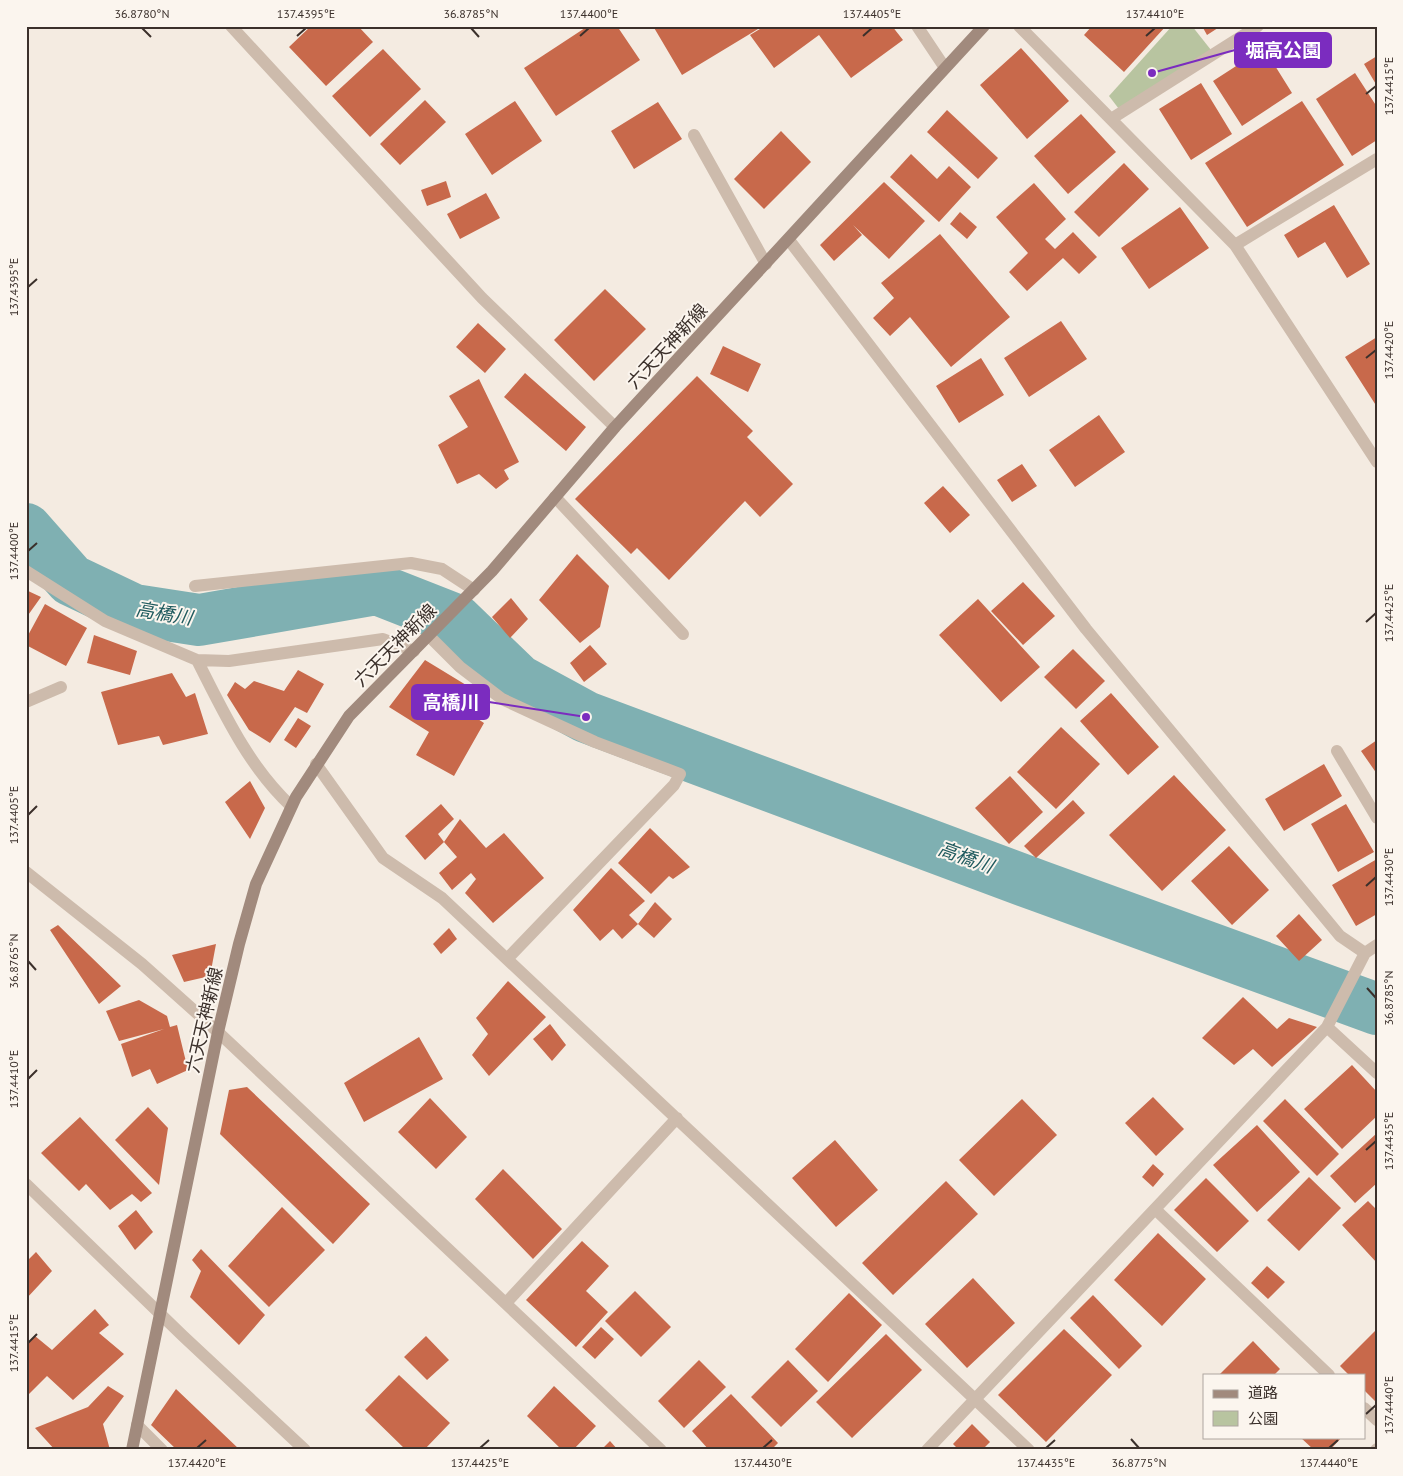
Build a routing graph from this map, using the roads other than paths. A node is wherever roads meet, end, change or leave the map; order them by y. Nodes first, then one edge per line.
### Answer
1 (231, 26) edge
2 (917, 26) edge
3 (984, 26) edge
4 (1019, 26) edge
5 (1258, 26) edge
6 (945, 68) junction
7 (1111, 119) junction
8 (694, 135) dead end
9 (1377, 158) edge
10 (788, 240) junction
11 (1235, 245) junction
12 (766, 264) junction
13 (615, 427) junction
14 (1375, 453) edge
15 (555, 497) junction
16 (26, 571) edge
17 (195, 586) dead end
18 (474, 590) junction
19 (683, 634) dead end
20 (429, 636) junction
21 (414, 651) junction
22 (197, 660) junction
23 (62, 687) dead end
24 (26, 702) edge
25 (1337, 752) dead end
26 (316, 764) junction
27 (292, 806) junction
28 (1377, 818) edge
29 (26, 872) edge
30 (1377, 946) edge
31 (1365, 953) junction
32 (507, 959) junction
33 (1327, 1027) junction
34 (218, 1032) junction
35 (1377, 1073) edge
36 (677, 1118) junction
37 (26, 1184) edge
38 (1156, 1210) junction
39 (506, 1304) junction
40 (160, 1314) junction
41 (1328, 1374) edge
42 (976, 1399) junction
43 (1366, 1410) edge
44 (1377, 1420) edge
45 (138, 1425) junction
46 (132, 1450) edge
47 (162, 1450) edge
48 (305, 1450) edge
49 (661, 1450) edge
50 (927, 1450) edge
51 (1030, 1450) edge

1 - 13 street
2 - 6 street
3 - 6 main road, 六天天神新線
4 - 7 street
5 - 7 street
6 - 10 main road, 六天天神新線
7 - 11 street
8 - 12 street
9 - 11 street
10 - 12 main road, 六天天神新線
10 - 31 street
11 - 14 street
12 - 13 main road, 六天天神新線
13 - 15 main road, 六天天神新線
15 - 18 main road, 六天天神新線
15 - 19 street
16 - 22 street
17 - 18 street
18 - 20 main road, 六天天神新線
20 - 21 main road, 六天天神新線
20 - 32 street
21 - 22 street
21 - 26 main road, 六天天神新線
22 - 27 street
23 - 24 street
25 - 28 street
26 - 27 main road, 六天天神新線
26 - 32 street
27 - 34 main road, 六天天神新線
29 - 34 street
30 - 31 street
31 - 33 street
32 - 36 street
33 - 35 street
33 - 38 street
34 - 39 street
34 - 40 main road, 六天天神新線
36 - 39 street
36 - 42 street
37 - 40 street
38 - 41 street
38 - 42 street
39 - 49 street
40 - 45 main road, 六天天神新線
40 - 48 street
42 - 50 street
42 - 51 street
43 - 44 street
45 - 46 main road, 六天天神新線
45 - 47 street

